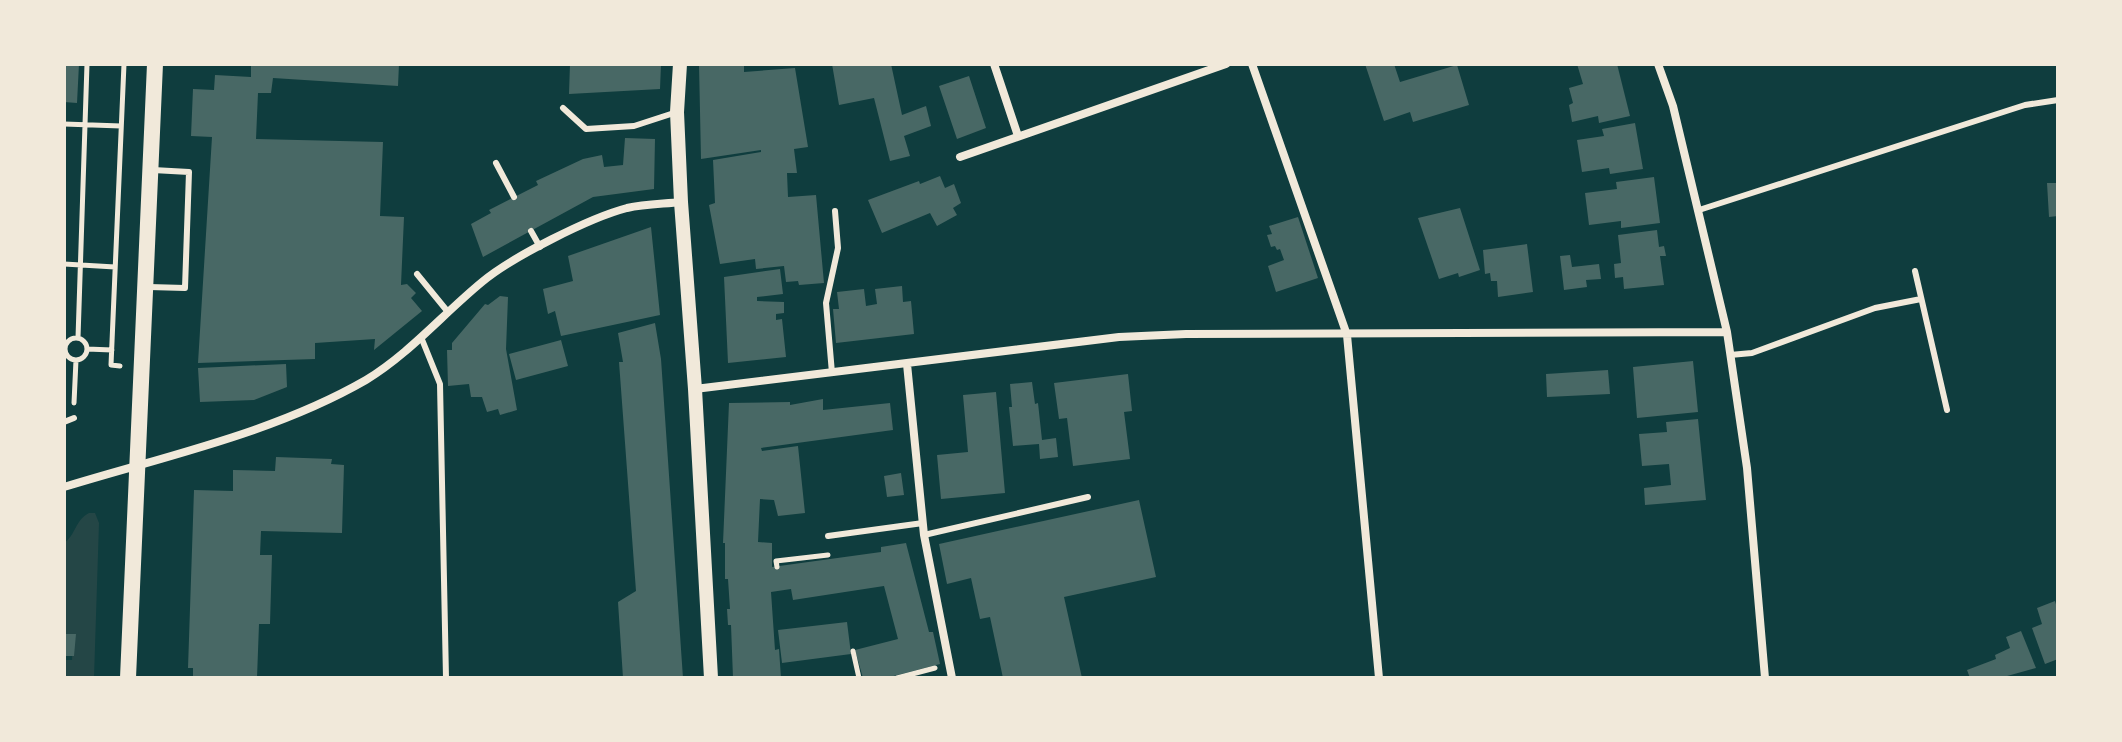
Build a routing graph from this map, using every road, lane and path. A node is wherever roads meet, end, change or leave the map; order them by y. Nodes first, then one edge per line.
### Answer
1 (87, 64) edge
2 (124, 64) edge
3 (155, 64) edge
4 (680, 64) edge
5 (994, 64) edge
6 (1226, 64) edge
7 (1252, 64) edge
8 (1658, 64) edge
9 (2058, 100) edge
10 (563, 108) dead end
11 (677, 112) junction
12 (64, 124) edge
13 (85, 125) junction
14 (121, 126) junction
15 (1018, 136) junction
16 (960, 157) dead end
17 (496, 163) dead end
18 (150, 170) junction
19 (514, 197) dead end
20 (681, 202) junction
21 (1699, 210) junction
22 (835, 211) dead end
23 (531, 231) dead end
24 (540, 247) junction
25 (64, 264) edge
26 (80, 265) junction
27 (115, 267) junction
28 (1915, 271) dead end
29 (417, 274) dead end
30 (145, 287) junction
31 (1921, 299) junction
32 (448, 312) junction
33 (1727, 332) junction
34 (1347, 335) junction
35 (421, 337) junction
36 (78, 338) junction
37 (87, 349) junction
38 (112, 350) junction
39 (1730, 355) junction
40 (76, 360) junction
41 (907, 364) junction
42 (141, 366) junction
43 (832, 373) junction
44 (695, 389) junction
45 (1947, 410) dead end
46 (74, 418) joint
47 (64, 422) edge
48 (136, 464) junction
49 (64, 487) edge
50 (1088, 497) dead end
51 (923, 523) junction
52 (924, 535) junction
53 (828, 536) dead end
54 (832, 555) dead end
55 (777, 567) dead end
56 (853, 651) dead end
57 (943, 666) dead end
58 (128, 678) edge
59 (446, 678) edge
60 (711, 678) edge
61 (859, 678) edge
62 (897, 678) edge
63 (952, 678) edge
64 (1379, 678) edge
65 (1765, 678) edge

1 - 13 path
2 - 14 path
3 - 18 main road
4 - 11 street
5 - 15 street
6 - 15 street
7 - 34 street
8 - 21 street
9 - 21 lane
10 - 11 lane
11 - 20 street
12 - 13 path
13 - 14 path
13 - 26 path
14 - 27 path
15 - 16 street
17 - 19 lane
18 - 30 main road
18 - 30 lane
20 - 24 street
20 - 44 street
21 - 33 street
22 - 43 lane
23 - 24 lane
24 - 32 street
25 - 26 path
26 - 27 path
26 - 36 path
27 - 38 path
28 - 31 lane
29 - 32 lane
30 - 42 main road
31 - 39 lane
31 - 45 lane
32 - 35 street
33 - 34 street
33 - 39 street
34 - 41 street
34 - 64 street
35 - 48 street
35 - 59 lane
36 - 37 path
36 - 40 path
37 - 38 path
37 - 40 path
38 - 42 path
39 - 65 street
40 - 46 path
41 - 43 street
41 - 51 street
42 - 48 main road
43 - 44 street
44 - 60 street
46 - 47 lane
48 - 49 street
48 - 58 main road
50 - 52 lane
51 - 52 street
51 - 53 lane
52 - 63 street
54 - 55 path
56 - 61 path
57 - 62 path

